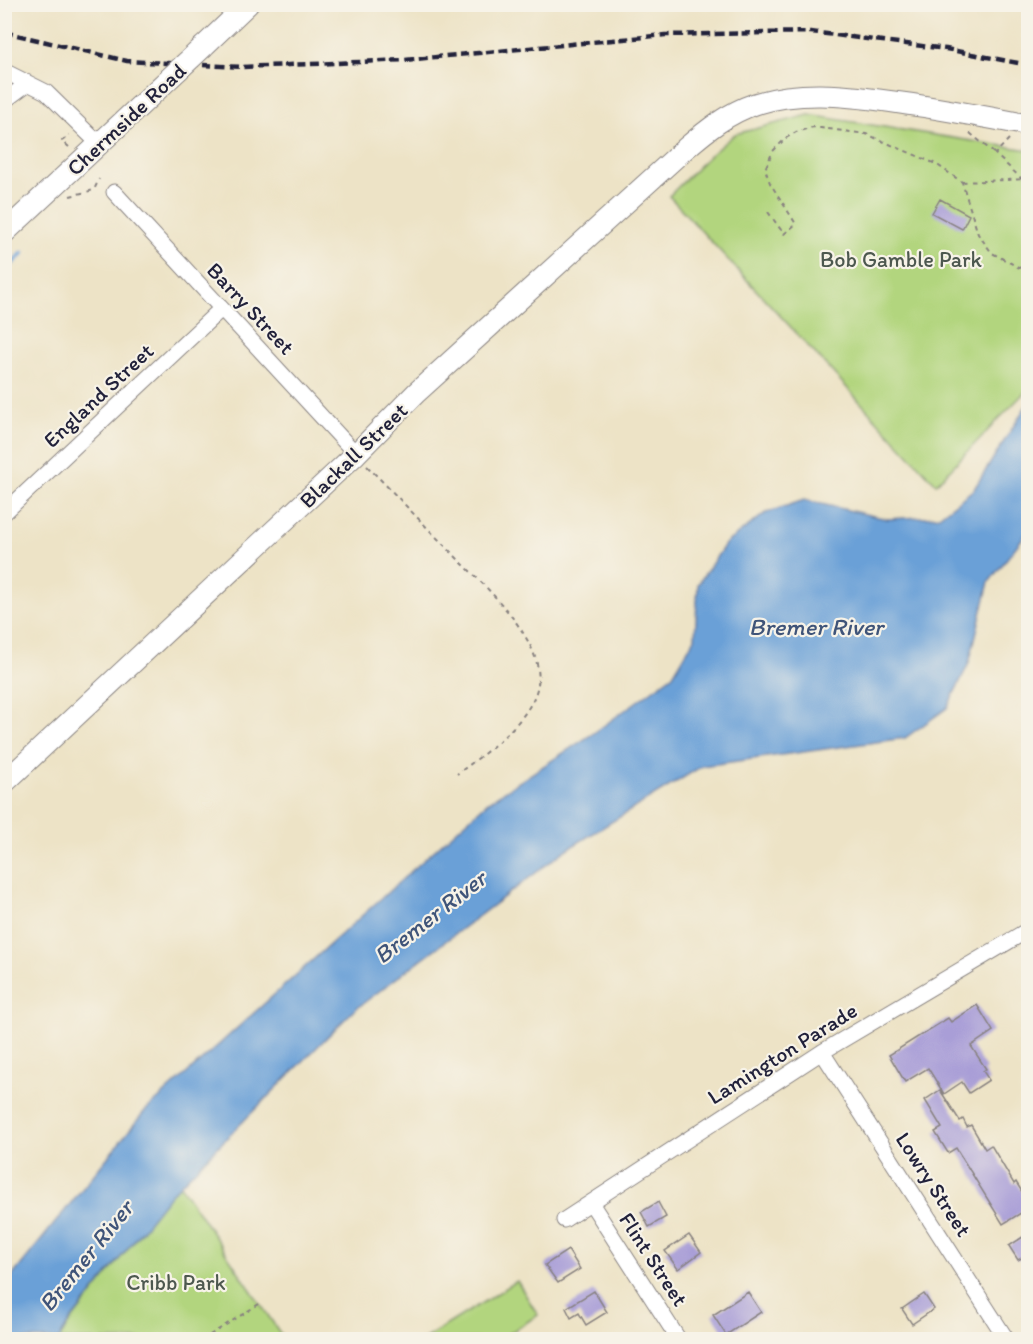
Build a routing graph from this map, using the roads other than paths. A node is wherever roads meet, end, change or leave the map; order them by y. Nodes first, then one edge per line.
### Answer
1 (247, 5) edge
2 (4, 71) edge
3 (27, 84) junction
4 (4, 101) edge
5 (1029, 125) edge
6 (99, 144) junction
7 (114, 192) dead end
8 (4, 233) edge
9 (221, 309) junction
10 (356, 454) junction
11 (4, 513) edge
12 (4, 783) edge
13 (1029, 930) edge
14 (822, 1052) junction
15 (591, 1203) junction
16 (564, 1220) dead end
17 (679, 1340) edge
18 (1007, 1340) edge

1 - 6 street, Chermside Road, bridge
2 - 3 street
3 - 4 street
3 - 6 street
5 - 10 street, Blackall Street
6 - 8 street, Chermside Road
7 - 9 street, Barry Street
9 - 10 street, Barry Street
9 - 11 street, England Street
10 - 12 street, Blackall Street
13 - 14 street, Lamington Parade
14 - 15 street, Lamington Parade
14 - 18 street, Lowry Street
15 - 16 street, Lamington Parade
15 - 17 street, Flint Street

